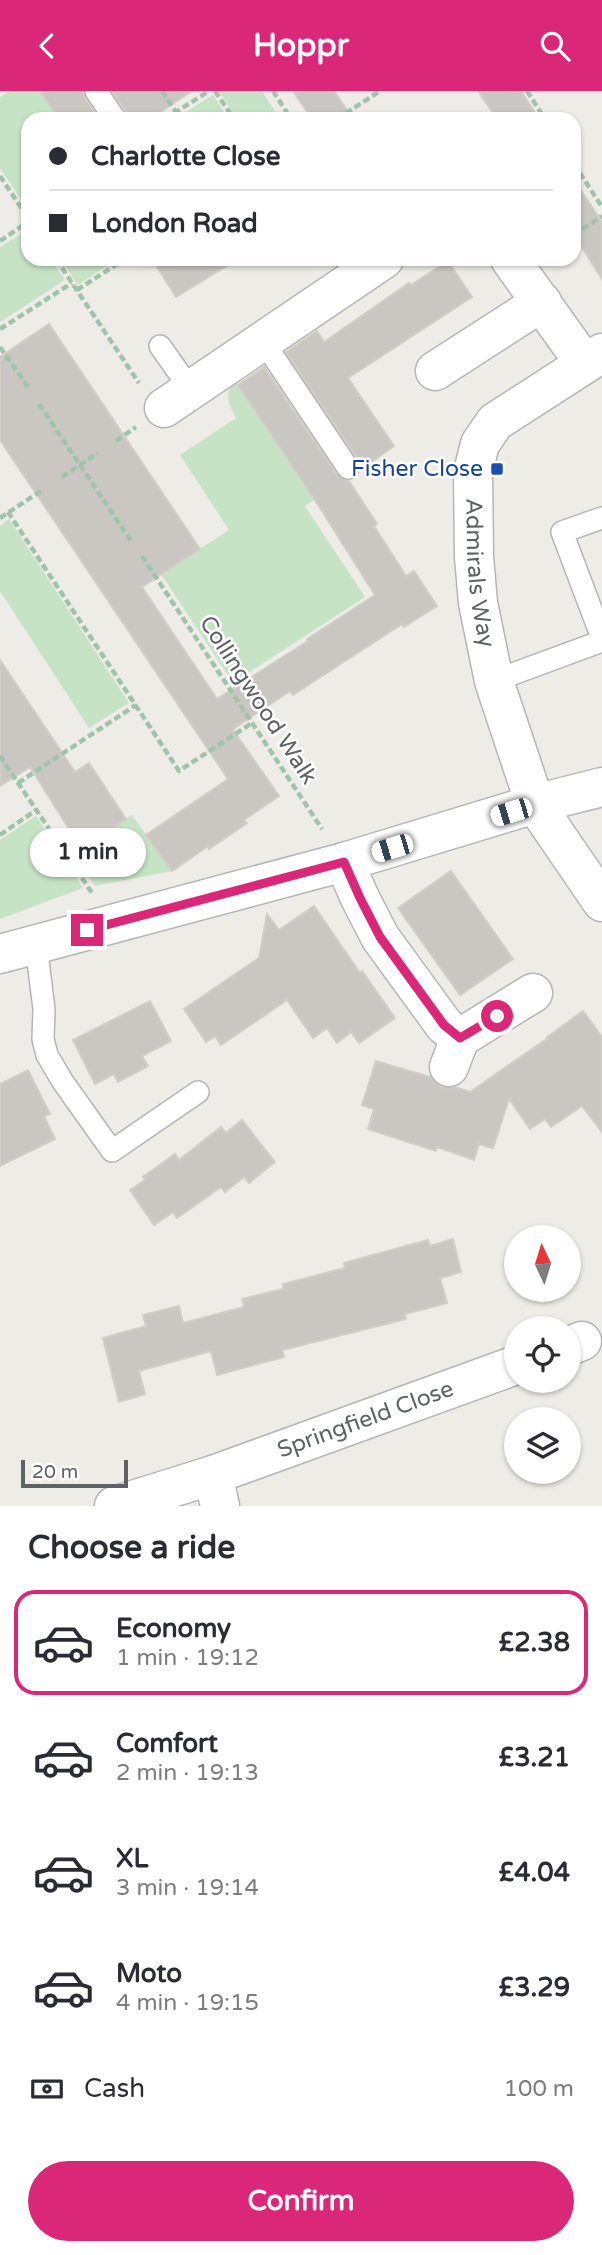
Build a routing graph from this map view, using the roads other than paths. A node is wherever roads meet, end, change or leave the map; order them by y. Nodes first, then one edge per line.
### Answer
1 (96, 91) edge
2 (110, 112) edge
3 (374, 266) edge
4 (515, 266) edge
5 (542, 302) junction
6 (263, 341) junction
7 (160, 346) dead end
8 (594, 359) edge
9 (435, 371) dead end
10 (159, 403) joint
11 (348, 468) dead end
12 (602, 518) edge
13 (602, 640) edge
14 (494, 681) junction
15 (602, 787) edge
16 (535, 804) junction
17 (344, 862) junction
18 (602, 902) edge
19 (18, 949) edge
20 (533, 993) dead end
21 (198, 1093) dead end
22 (504, 1370) edge
23 (217, 1490) edge
24 (114, 1506) edge

1 - 2 lane
3 - 6 street
4 - 5 street
5 - 8 street
5 - 9 street
6 - 10 street
6 - 11 lane
7 - 10 lane
8 - 14 street, Admirals Way
12 - 13 lane
13 - 14 lane
14 - 16 street, Admirals Way
15 - 16 street
16 - 17 street
16 - 18 street, Admirals Way
17 - 19 street
17 - 20 street
19 - 21 lane
22 - 23 street, Springfield Close
23 - 24 street, Springfield Close

